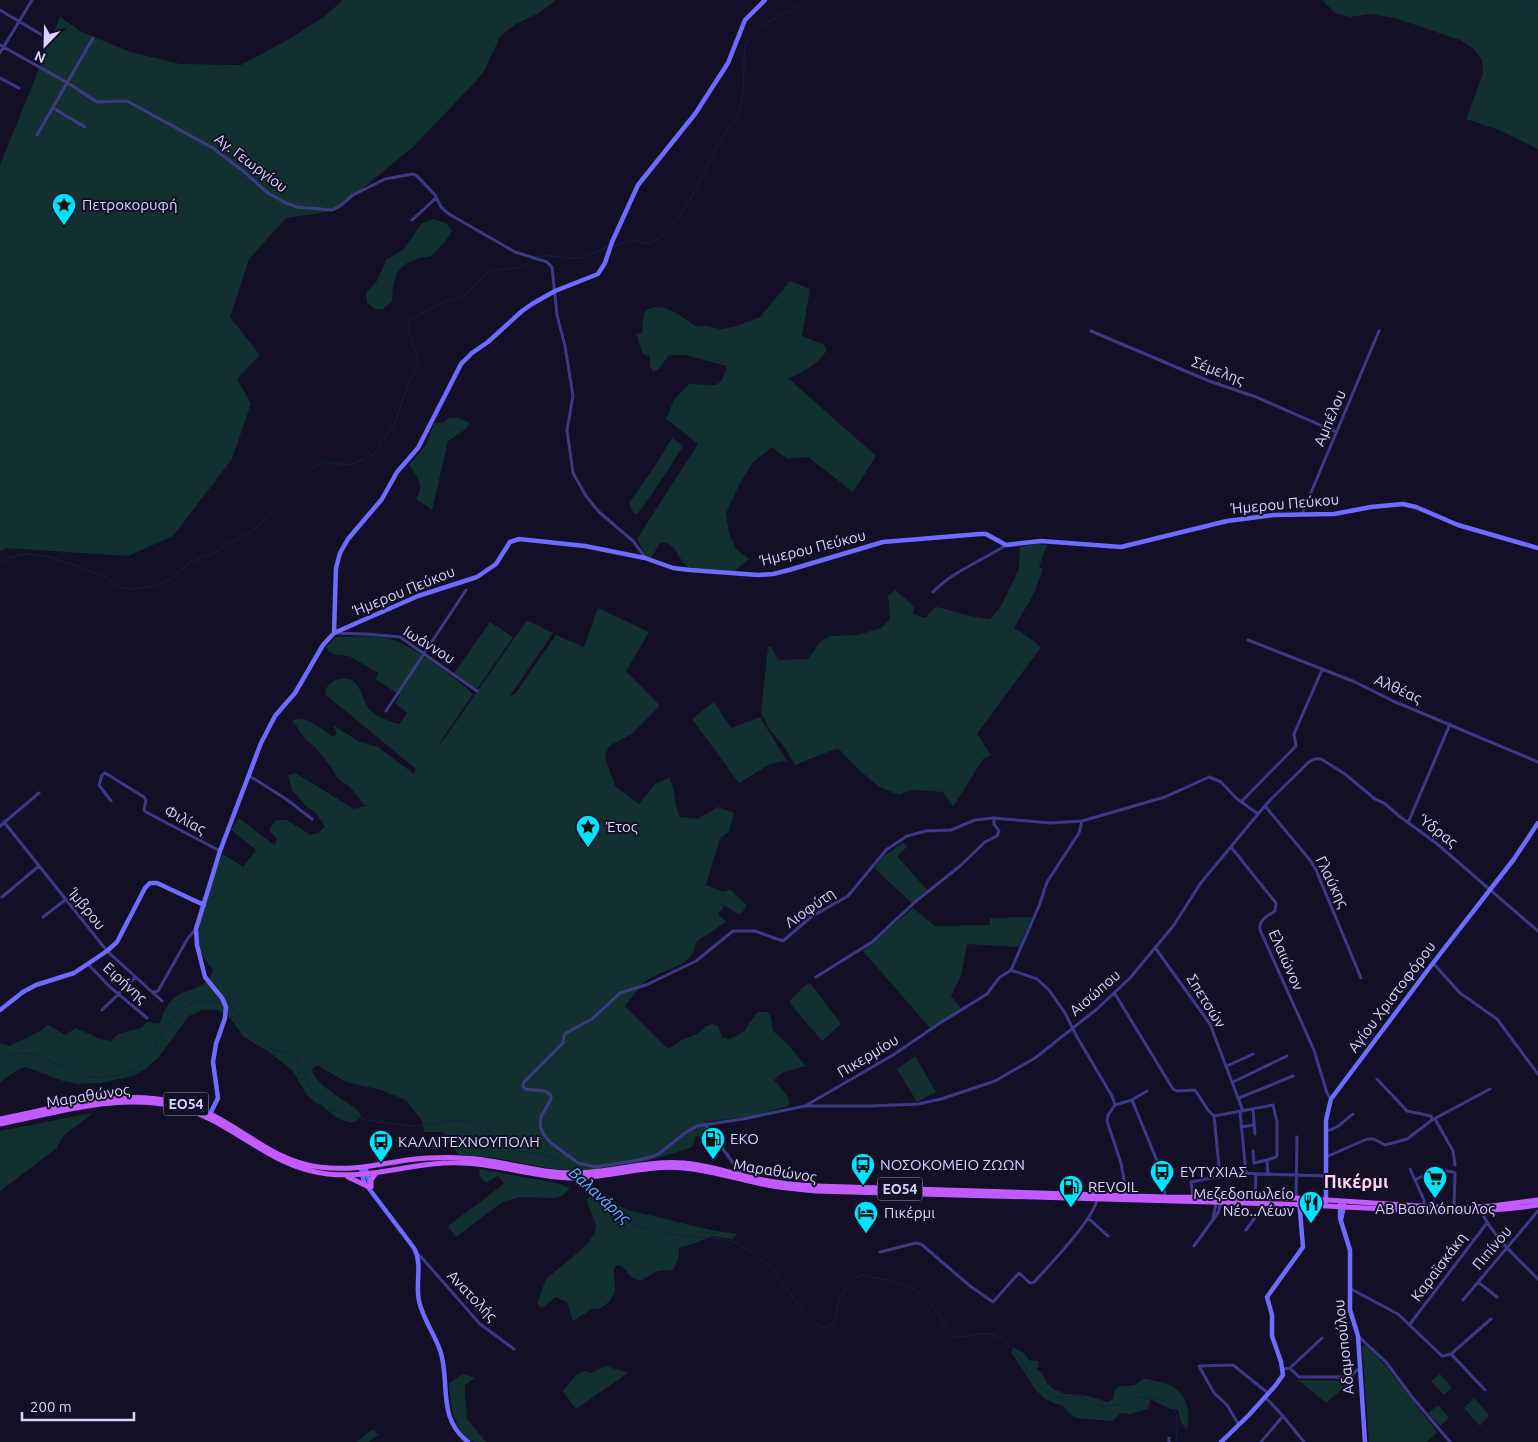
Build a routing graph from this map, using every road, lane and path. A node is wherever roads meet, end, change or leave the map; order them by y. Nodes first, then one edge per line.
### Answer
1 (32, 0) edge
2 (765, 0) edge
3 (0, 10) edge
4 (19, 20) junction
5 (47, 38) dead end
6 (93, 38) dead end
7 (2, 46) edge
8 (0, 53) edge
9 (0, 78) edge
10 (68, 83) junction
11 (19, 88) dead end
12 (53, 108) junction
13 (85, 127) dead end
14 (37, 134) dead end
15 (436, 198) junction
16 (412, 220) dead end
17 (555, 291) junction
18 (1092, 331) dead end
19 (1379, 331) dead end
20 (1336, 432) junction
21 (1302, 514) junction
22 (1006, 545) junction
23 (1538, 548) edge
24 (645, 558) junction
25 (466, 590) dead end
26 (933, 592) dead end
27 (334, 633) junction
28 (1248, 640) dead end
29 (424, 654) junction
30 (1322, 670) junction
31 (477, 691) dead end
32 (386, 712) dead end
33 (1450, 724) junction
34 (1318, 758) joint
35 (1538, 762) edge
36 (248, 775) junction
37 (39, 793) dead end
38 (112, 800) dead end
39 (1241, 802) junction
40 (1265, 806) junction
41 (1258, 814) junction
42 (994, 818) junction
43 (312, 819) dead end
44 (1082, 821) junction
45 (4, 822) junction
46 (1408, 823) junction
47 (1538, 823) edge
48 (0, 826) edge
49 (1230, 847) junction
50 (220, 851) junction
51 (39, 866) junction
52 (1490, 890) junction
53 (2, 897) dead end
54 (65, 900) junction
55 (204, 905) junction
56 (44, 917) dead end
57 (196, 930) junction
58 (1538, 931) edge
59 (1156, 949) junction
60 (108, 951) junction
61 (1433, 963) junction
62 (88, 964) junction
63 (1011, 970) junction
64 (816, 977) dead end
65 (136, 978) junction
66 (1361, 978) dead end
67 (153, 992) junction
68 (1115, 994) junction
69 (119, 995) junction
70 (162, 1001) dead end
71 (0, 1010) edge
72 (102, 1010) dead end
73 (147, 1018) dead end
74 (1073, 1027) junction
75 (1253, 1054) dead end
76 (1287, 1056) dead end
77 (1226, 1066) junction
78 (1538, 1074) edge
79 (1293, 1076) dead end
80 (1377, 1080) dead end
81 (1233, 1082) junction
82 (523, 1087) joint
83 (1490, 1089) dead end
84 (1147, 1091) dead end
85 (1238, 1098) junction
86 (1331, 1099) junction
87 (1132, 1100) junction
88 (1115, 1105) junction
89 (805, 1106) junction
90 (1252, 1110) junction
91 (1242, 1112) junction
92 (210, 1114) junction
93 (1353, 1114) dead end
94 (1214, 1116) junction
95 (0, 1119) edge
96 (1433, 1119) junction
97 (0, 1124) edge
98 (704, 1124) junction
99 (1254, 1125) junction
100 (1241, 1127) junction
101 (1326, 1131) junction
102 (1255, 1134) dead end
103 (1296, 1137) dead end
104 (1253, 1151) dead end
105 (1326, 1157) junction
106 (1267, 1160) junction
107 (1455, 1165) dead end
108 (363, 1168) junction
109 (1410, 1170) dead end
110 (376, 1173) junction
111 (1246, 1173) junction
112 (1256, 1174) junction
113 (343, 1175) junction
114 (364, 1175) junction
115 (567, 1175) junction
116 (588, 1175) junction
117 (742, 1175) junction
118 (1268, 1175) junction
119 (1296, 1175) junction
120 (1220, 1176) junction
121 (1326, 1176) junction
122 (1415, 1180) junction
123 (370, 1188) junction
124 (1127, 1196) junction
125 (1193, 1196) junction
126 (1164, 1197) junction
127 (1219, 1197) junction
128 (1255, 1198) junction
129 (1097, 1200) junction
130 (1326, 1200) junction
131 (1538, 1200) edge
132 (1342, 1201) junction
133 (1298, 1202) junction
134 (1218, 1204) junction
135 (1260, 1204) junction
136 (1538, 1205) edge
137 (1326, 1207) junction
138 (1424, 1207) junction
139 (1342, 1208) junction
140 (1454, 1208) junction
141 (1481, 1211) junction
142 (1538, 1211) edge
143 (1088, 1218) junction
144 (1487, 1223) junction
145 (1246, 1230) dead end
146 (1108, 1236) dead end
147 (1194, 1246) dead end
148 (1507, 1248) junction
149 (880, 1252) dead end
150 (417, 1254) junction
151 (1538, 1279) edge
152 (1478, 1282) junction
153 (1351, 1289) junction
154 (1497, 1297) dead end
155 (1463, 1300) dead end
156 (1491, 1319) dead end
157 (1410, 1324) junction
158 (1358, 1336) junction
159 (1322, 1338) dead end
160 (514, 1349) dead end
161 (1451, 1354) junction
162 (1290, 1368) junction
163 (1360, 1368) junction
164 (1283, 1369) junction
165 (1485, 1390) dead end
166 (1266, 1395) junction
167 (1283, 1416) junction
168 (1239, 1425) junction
169 (468, 1442) edge
170 (1221, 1442) edge
171 (1262, 1442) edge
172 (1304, 1442) edge
173 (1365, 1442) edge
174 (1450, 1442) edge

1 - 4 street
2 - 17 street
3 - 4 street
4 - 5 street
4 - 7 street
6 - 10 street
7 - 8 street
7 - 10 street, Αγ. Γεωργίου
9 - 11 street
10 - 12 street
10 - 15 street, Αγ. Γεωργίου
12 - 13 street
12 - 14 street
15 - 16 street
15 - 17 street, Αγ. Γεωργίου
17 - 24 street
17 - 27 street
18 - 20 street, Σέμελης
19 - 20 street, Αμπέλου
20 - 21 street, Αμπέλου
21 - 22 street, Ήμερου Πεύκου
21 - 23 street, Ήμερου Πεύκου
22 - 24 street, Ήμερου Πεύκου
22 - 26 street
24 - 27 street, Ήμερου Πεύκου
25 - 29 street
27 - 29 street, Ιωάννου
27 - 36 street, Ήμερου Πεύκου
28 - 30 street, Αλθέας
29 - 31 street, Ιωάννου
29 - 32 street
30 - 33 street, Αλθέας
30 - 39 street
33 - 35 street, Αλθέας
33 - 46 street
34 - 40 street, Αισώπου
34 - 46 street, Ύδρας
36 - 43 street
36 - 50 street, Ήμερου Πεύκου
37 - 45 street
38 - 50 street, Φιλίας
39 - 41 street
39 - 44 street
40 - 41 street, Αισώπου
40 - 66 street, Γλαύκης
41 - 49 street, Αισώπου
42 - 44 street
42 - 64 street
42 - 82 street, Λιοφύτη
44 - 63 street, Πικερμίου
45 - 48 street
45 - 51 street, Ίμβρου
46 - 52 street, Ύδρας
47 - 52 street, Αγίου Χριστοφόρου
49 - 59 street, Αισώπου
49 - 86 street, Ελαιώνον
50 - 55 street, Ήμερου Πεύκου
51 - 53 street
51 - 54 street, Ίμβρου
52 - 58 street, Ύδρας
52 - 61 street, Αγίου Χριστοφόρου
54 - 56 street
54 - 60 street, Ίμβρου
55 - 57 street, Ήμερου Πεύκου
55 - 60 street
57 - 67 street
57 - 92 street, Ήμερου Πεύκου
59 - 68 street, Αισώπου
59 - 77 street, Σπετσών
60 - 62 street
60 - 65 street, Ίμβρου
61 - 78 street
61 - 86 street, Αγίου Χριστοφόρου
62 - 69 street, Ειρήνης
62 - 71 street
63 - 74 street
63 - 89 street, Πικερμίου
65 - 67 street, Ίμβρου
65 - 69 street
67 - 70 street, Ίμβρου
68 - 74 street, Αισώπου
68 - 94 street
69 - 72 street
69 - 73 street, Ειρήνης
74 - 88 street
74 - 89 street, Αισώπου
75 - 77 street
76 - 81 street
77 - 81 street, Σπετσών
79 - 85 street
80 - 96 street
81 - 85 street, Σπετσών
82 - 98 street, Πικερμίου
83 - 96 street
84 - 87 street
85 - 91 street, Σπετσών
86 - 101 street, Αγίου Χριστοφόρου
87 - 88 street
87 - 126 street
88 - 124 street
89 - 98 street, Πικερμίου
90 - 91 street
90 - 99 street
90 - 106 street
91 - 94 street
91 - 100 street, Σπετσών
92 - 95 main road, Μαραθώνος / ΕΟ54
92 - 108 main road, Μαραθώνος / ΕΟ54
93 - 101 street
94 - 120 street
96 - 105 street
96 - 107 street
97 - 113 main road, Μαραθώνος / ΕΟ54
98 - 117 street
99 - 100 street
99 - 102 street
100 - 111 street, Σπετσών
101 - 105 street, Αγίου Χριστοφόρου
103 - 119 street
104 - 106 street
105 - 121 street, Αγίου Χριστοφόρου
106 - 118 street
108 - 114 street
108 - 115 main road, Μαραθώνος / ΕΟ54
109 - 122 street
110 - 114 main road, Μαραθώνος / ΕΟ54
110 - 115 main road, Μαραθώνος / ΕΟ54
110 - 123 main road
111 - 112 street
111 - 120 street
112 - 118 street
112 - 128 street
113 - 114 main road, Μαραθώνος / ΕΟ54
113 - 123 main road
114 - 123 street
115 - 116 main road, Μαραθώνος / ΕΟ54
116 - 117 main road, Μαραθώνος / ΕΟ54
116 - 129 main road, Μαραθώνος / ΕΟ54
117 - 124 main road, Μαραθώνος / ΕΟ54
118 - 119 street
119 - 121 street
119 - 133 street
120 - 125 street
121 - 130 street, Αγίου Χριστοφόρου
122 - 138 street
122 - 140 street
123 - 150 street
124 - 126 main road, Μαραθώνος / ΕΟ54
125 - 126 main road, Μαραθώνος / ΕΟ54
125 - 127 main road, Μαραθώνος / ΕΟ54
127 - 128 main road, Μαραθώνος / ΕΟ54
127 - 134 street
128 - 133 main road, Μαραθώνος / ΕΟ54
129 - 134 main road, Μαραθώνος / ΕΟ54
129 - 143 street
130 - 132 main road, Μαραθώνος / ΕΟ54
130 - 133 main road, Μαραθώνος / ΕΟ54
130 - 137 street, Αγίου Χριστοφόρου
131 - 140 main road, Μαραθώνος / ΕΟ54
132 - 138 main road, Μαραθώνος / ΕΟ54
132 - 139 street, Αδαμοπούλου
133 - 135 main road, Μαραθώνος / ΕΟ54
133 - 137 main road, Μαραθώνος / ΕΟ54
133 - 164 street
134 - 135 main road, Μαραθώνος / ΕΟ54
134 - 147 street
135 - 145 street
136 - 141 main road, Μαραθώνος / ΕΟ54
137 - 139 main road, Μαραθώνος / ΕΟ54
138 - 140 main road, Μαραθώνος / ΕΟ54
139 - 141 main road, Μαραθώνος / ΕΟ54
139 - 153 street, Αδαμοπούλου
141 - 144 street
142 - 148 street, Πιπίνου
143 - 146 street
143 - 149 street
144 - 148 street
144 - 157 street, Καραϊσκάκη
148 - 151 street
148 - 152 street, Πιπίνου
150 - 160 street, Ανατολής
150 - 169 street
152 - 154 street
152 - 155 street, Πιπίνου
153 - 157 street
153 - 158 street, Αδαμοπούλου
156 - 161 street
157 - 161 street
158 - 163 street, Αδαμοπούλου
158 - 174 street
159 - 162 street
161 - 165 street
162 - 163 street
162 - 164 street
163 - 173 street, Αδαμοπούλου
164 - 166 street
166 - 167 street
166 - 168 street
166 - 168 street
167 - 171 street
167 - 172 street
168 - 170 street

